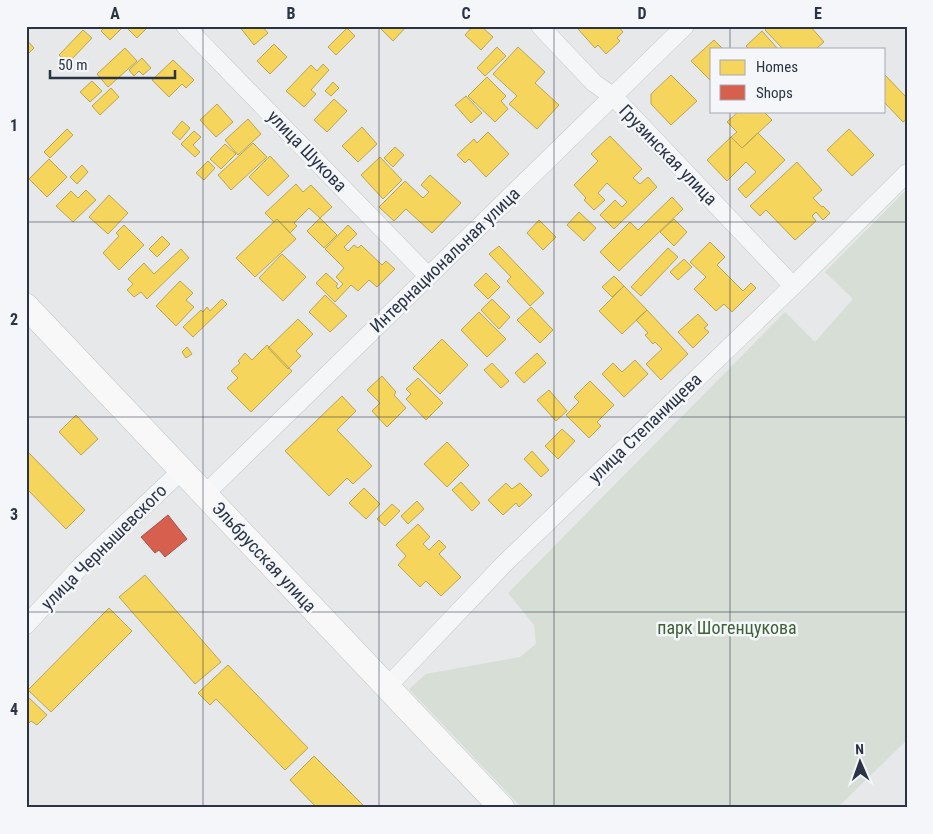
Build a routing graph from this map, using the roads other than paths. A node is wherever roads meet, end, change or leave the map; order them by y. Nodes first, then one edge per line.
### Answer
1 (185, 26) edge
2 (540, 26) edge
3 (685, 26) edge
4 (614, 97) junction
5 (907, 173) edge
6 (428, 276) junction
7 (793, 286) junction
8 (26, 306) edge
9 (182, 470) junction
10 (205, 494) junction
11 (26, 625) edge
12 (387, 687) junction
13 (502, 808) edge

1 - 6 street, улица Шукова
2 - 4 street, Грузинская улица
3 - 4 street, Интернациональная улица
4 - 6 street, Интернациональная улица
4 - 7 street, Грузинская улица
5 - 7 street, улица Степанищева
6 - 10 street, Интернациональная улица
7 - 12 street, улица Степанищева
8 - 9 street, Эльбрусская улица
9 - 10 street, Эльбрусская улица
9 - 11 street, улица Чернышевского
10 - 12 street, Эльбрусская улица
12 - 13 street, Эльбрусская улица

